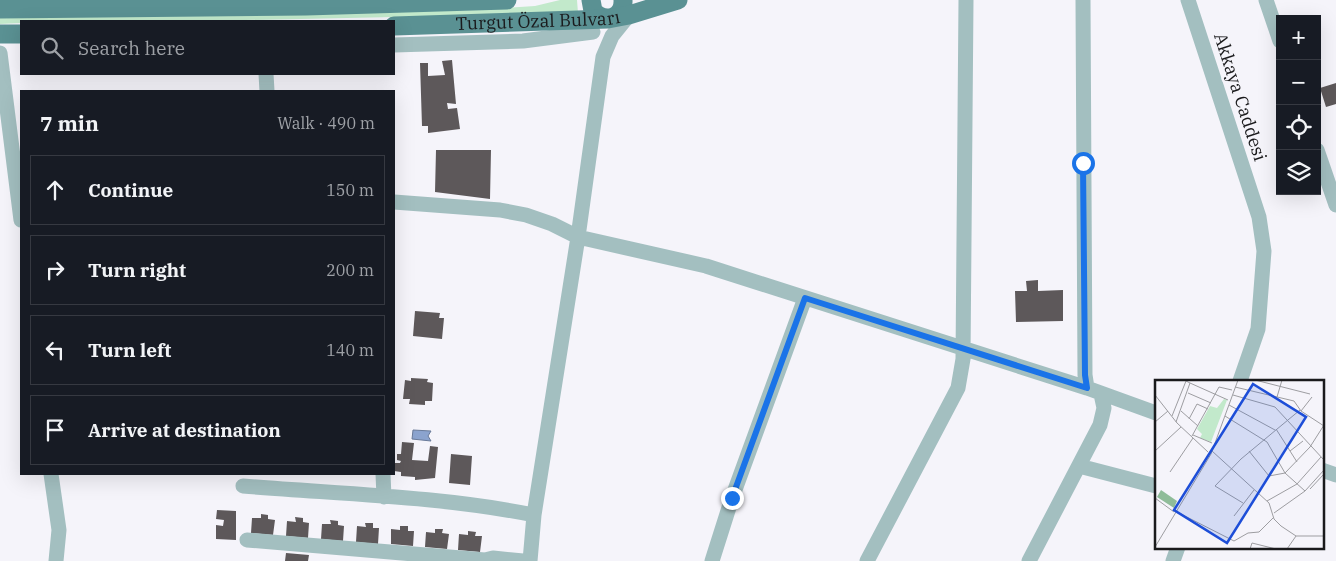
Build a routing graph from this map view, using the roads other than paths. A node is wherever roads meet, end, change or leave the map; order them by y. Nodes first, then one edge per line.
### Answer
1 (507, 0) edge
2 (591, 0) edge
3 (678, 0) edge
4 (966, 0) edge
5 (1083, 0) edge
6 (1188, 0) edge
7 (1266, 0) edge
8 (345, 3) edge
9 (0, 8) edge
10 (626, 8) edge
11 (597, 24) junction
12 (395, 26) edge
13 (1276, 29) edge
14 (0, 34) edge
15 (20, 34) edge
16 (395, 46) edge
17 (0, 53) edge
18 (603, 57) junction
19 (266, 75) edge
20 (267, 90) edge
21 (1321, 162) edge
22 (395, 202) edge
23 (1336, 205) edge
24 (20, 212) edge
25 (578, 237) junction
26 (805, 298) junction
27 (963, 350) junction
28 (1240, 380) edge
29 (1094, 391) junction
30 (1155, 413) edge
31 (1079, 466) junction
32 (1324, 471) edge
33 (51, 475) edge
34 (383, 475) edge
35 (1336, 475) edge
36 (243, 486) dead end
37 (1155, 486) edge
38 (384, 497) junction
39 (534, 515) junction
40 (247, 540) dead end
41 (1178, 548) edge
42 (485, 560) edge
43 (56, 561) edge
44 (523, 561) edge
45 (530, 561) edge
46 (712, 561) edge
47 (867, 561) edge
48 (1029, 561) edge
49 (1173, 561) edge

1 - 8 main road, Turgut Özal Bulvarı
2 - 11 main road
3 - 10 main road, Turgut Özal Bulvarı
4 - 27 street
5 - 29 street
6 - 28 street, Akkaya Caddesi
7 - 13 street
8 - 9 main road, Turgut Özal Bulvarı
10 - 11 main road
10 - 18 street
11 - 12 main road, Turgut Özal Bulvarı
11 - 16 street
11 - 18 street
14 - 15 main road
17 - 24 street
18 - 25 street
19 - 20 street
21 - 23 street
22 - 25 street
25 - 26 street
25 - 39 street
26 - 27 street
26 - 46 street
27 - 29 street
27 - 47 street
29 - 30 street
29 - 31 street
31 - 37 street
31 - 48 street
32 - 35 street
33 - 43 street
34 - 38 street
36 - 38 street
38 - 39 street
39 - 45 street
40 - 42 street
41 - 49 street
42 - 44 street

